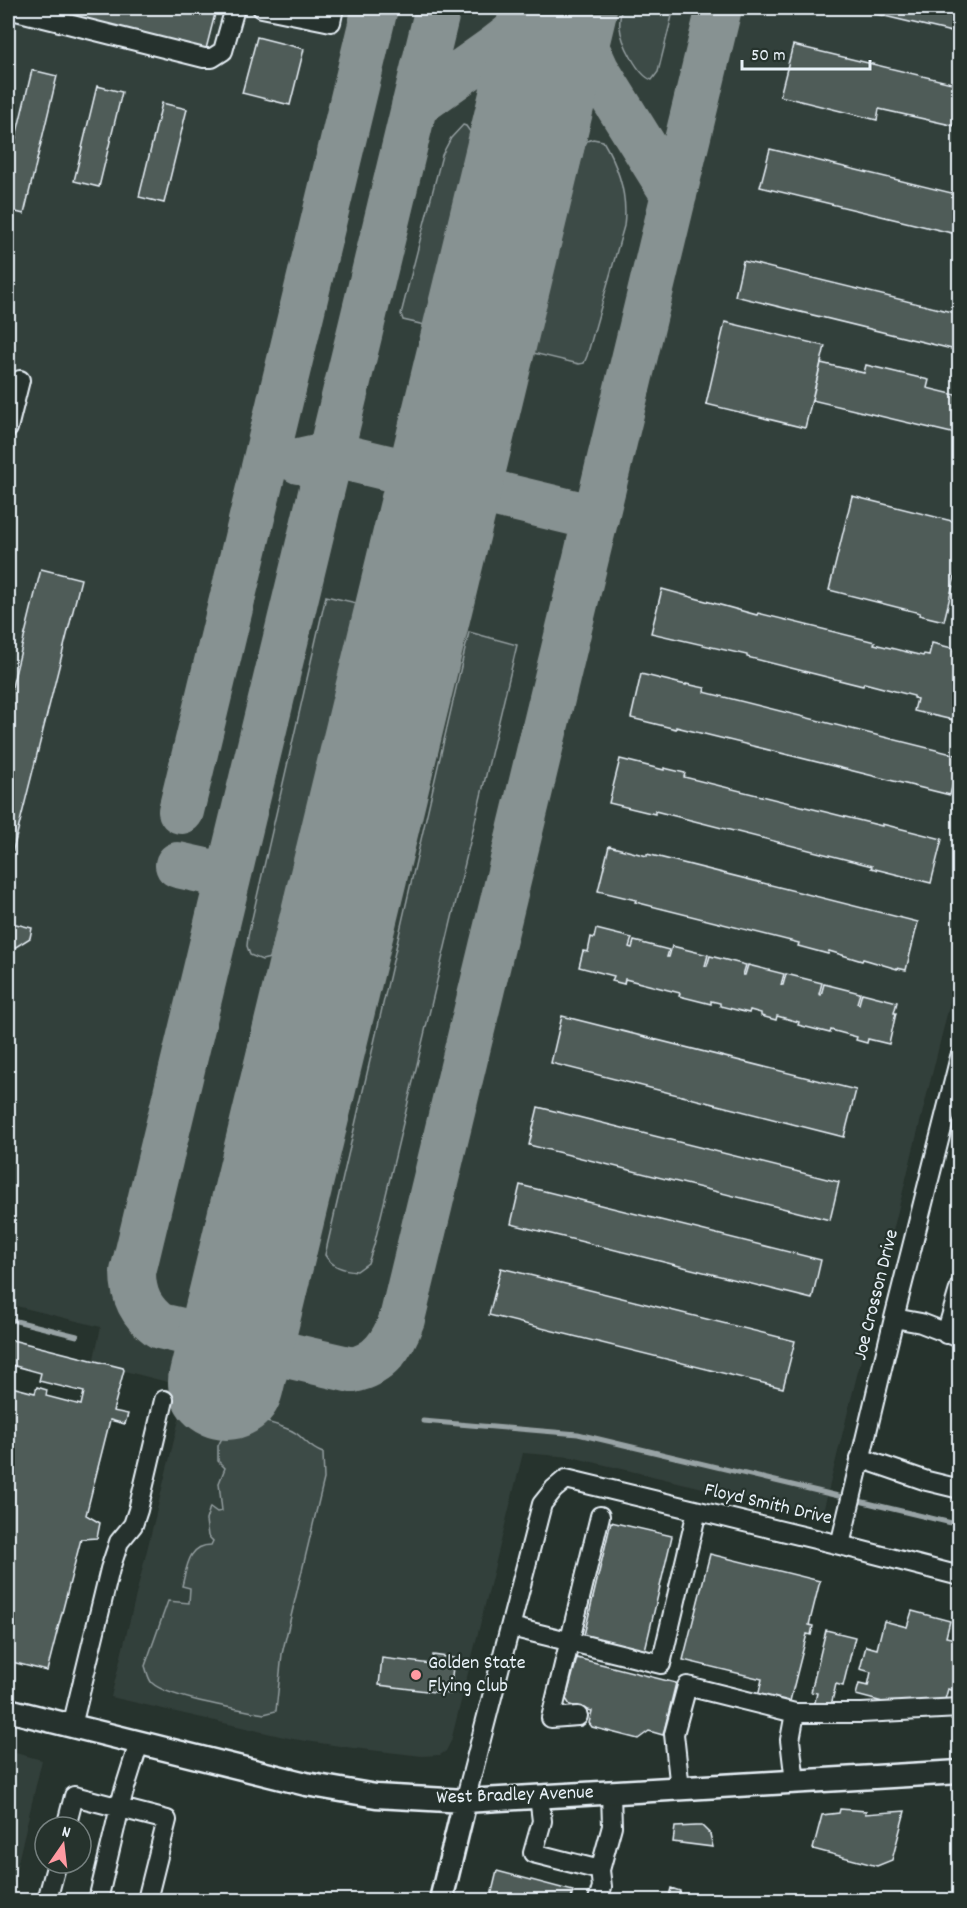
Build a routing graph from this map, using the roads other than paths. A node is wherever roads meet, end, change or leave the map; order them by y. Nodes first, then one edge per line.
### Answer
1 (235, 8) edge
2 (262, 8) edge
3 (334, 8) edge
4 (8, 9) edge
5 (20, 380) dead end
6 (8, 428) edge
7 (960, 1057) edge
8 (957, 1078) edge
9 (960, 1286) edge
10 (894, 1318) junction
11 (953, 1336) edge
12 (164, 1400) dead end
13 (859, 1465) junction
14 (960, 1489) edge
15 (697, 1511) junction
16 (600, 1516) dead end
17 (840, 1545) junction
18 (960, 1575) edge
19 (511, 1627) junction
20 (569, 1641) junction
21 (960, 1708) edge
22 (8, 1710) edge
23 (795, 1713) junction
24 (578, 1716) dead end
25 (72, 1726) junction
26 (138, 1743) junction
27 (960, 1772) edge
28 (795, 1782) junction
29 (680, 1789) junction
30 (611, 1793) junction
31 (539, 1797) junction
32 (465, 1802) junction
33 (120, 1809) junction
34 (69, 1815) edge
35 (600, 1870) junction
36 (54, 1875) edge
37 (47, 1900) edge
38 (99, 1900) edge
39 (147, 1900) edge
40 (441, 1900) edge
41 (598, 1900) edge

1 - 4 street
2 - 3 street
5 - 6 street
7 - 8 street, Joe Crosson Drive
8 - 10 street, Joe Crosson Drive
9 - 11 street
10 - 11 street
10 - 13 street, Joe Crosson Drive
12 - 25 street
13 - 14 street
13 - 17 street, Joe Crosson Drive
15 - 17 street, Floyd Smith Drive
15 - 19 street, Floyd Smith Drive
15 - 20 street
16 - 20 street
17 - 18 street, Floyd Smith Drive
19 - 20 street
19 - 32 street
20 - 24 street
21 - 23 street
22 - 25 main road, West Bradley Avenue
23 - 28 street
23 - 29 street
25 - 26 main road, West Bradley Avenue
26 - 32 main road, West Bradley Avenue
26 - 33 street
27 - 28 main road, West Bradley Avenue
28 - 29 main road, West Bradley Avenue
29 - 30 main road, West Bradley Avenue
30 - 31 main road, West Bradley Avenue
30 - 35 street
31 - 32 main road, West Bradley Avenue
31 - 35 street
32 - 40 main road
33 - 34 street
33 - 38 street
33 - 39 street
35 - 41 street
36 - 37 street

